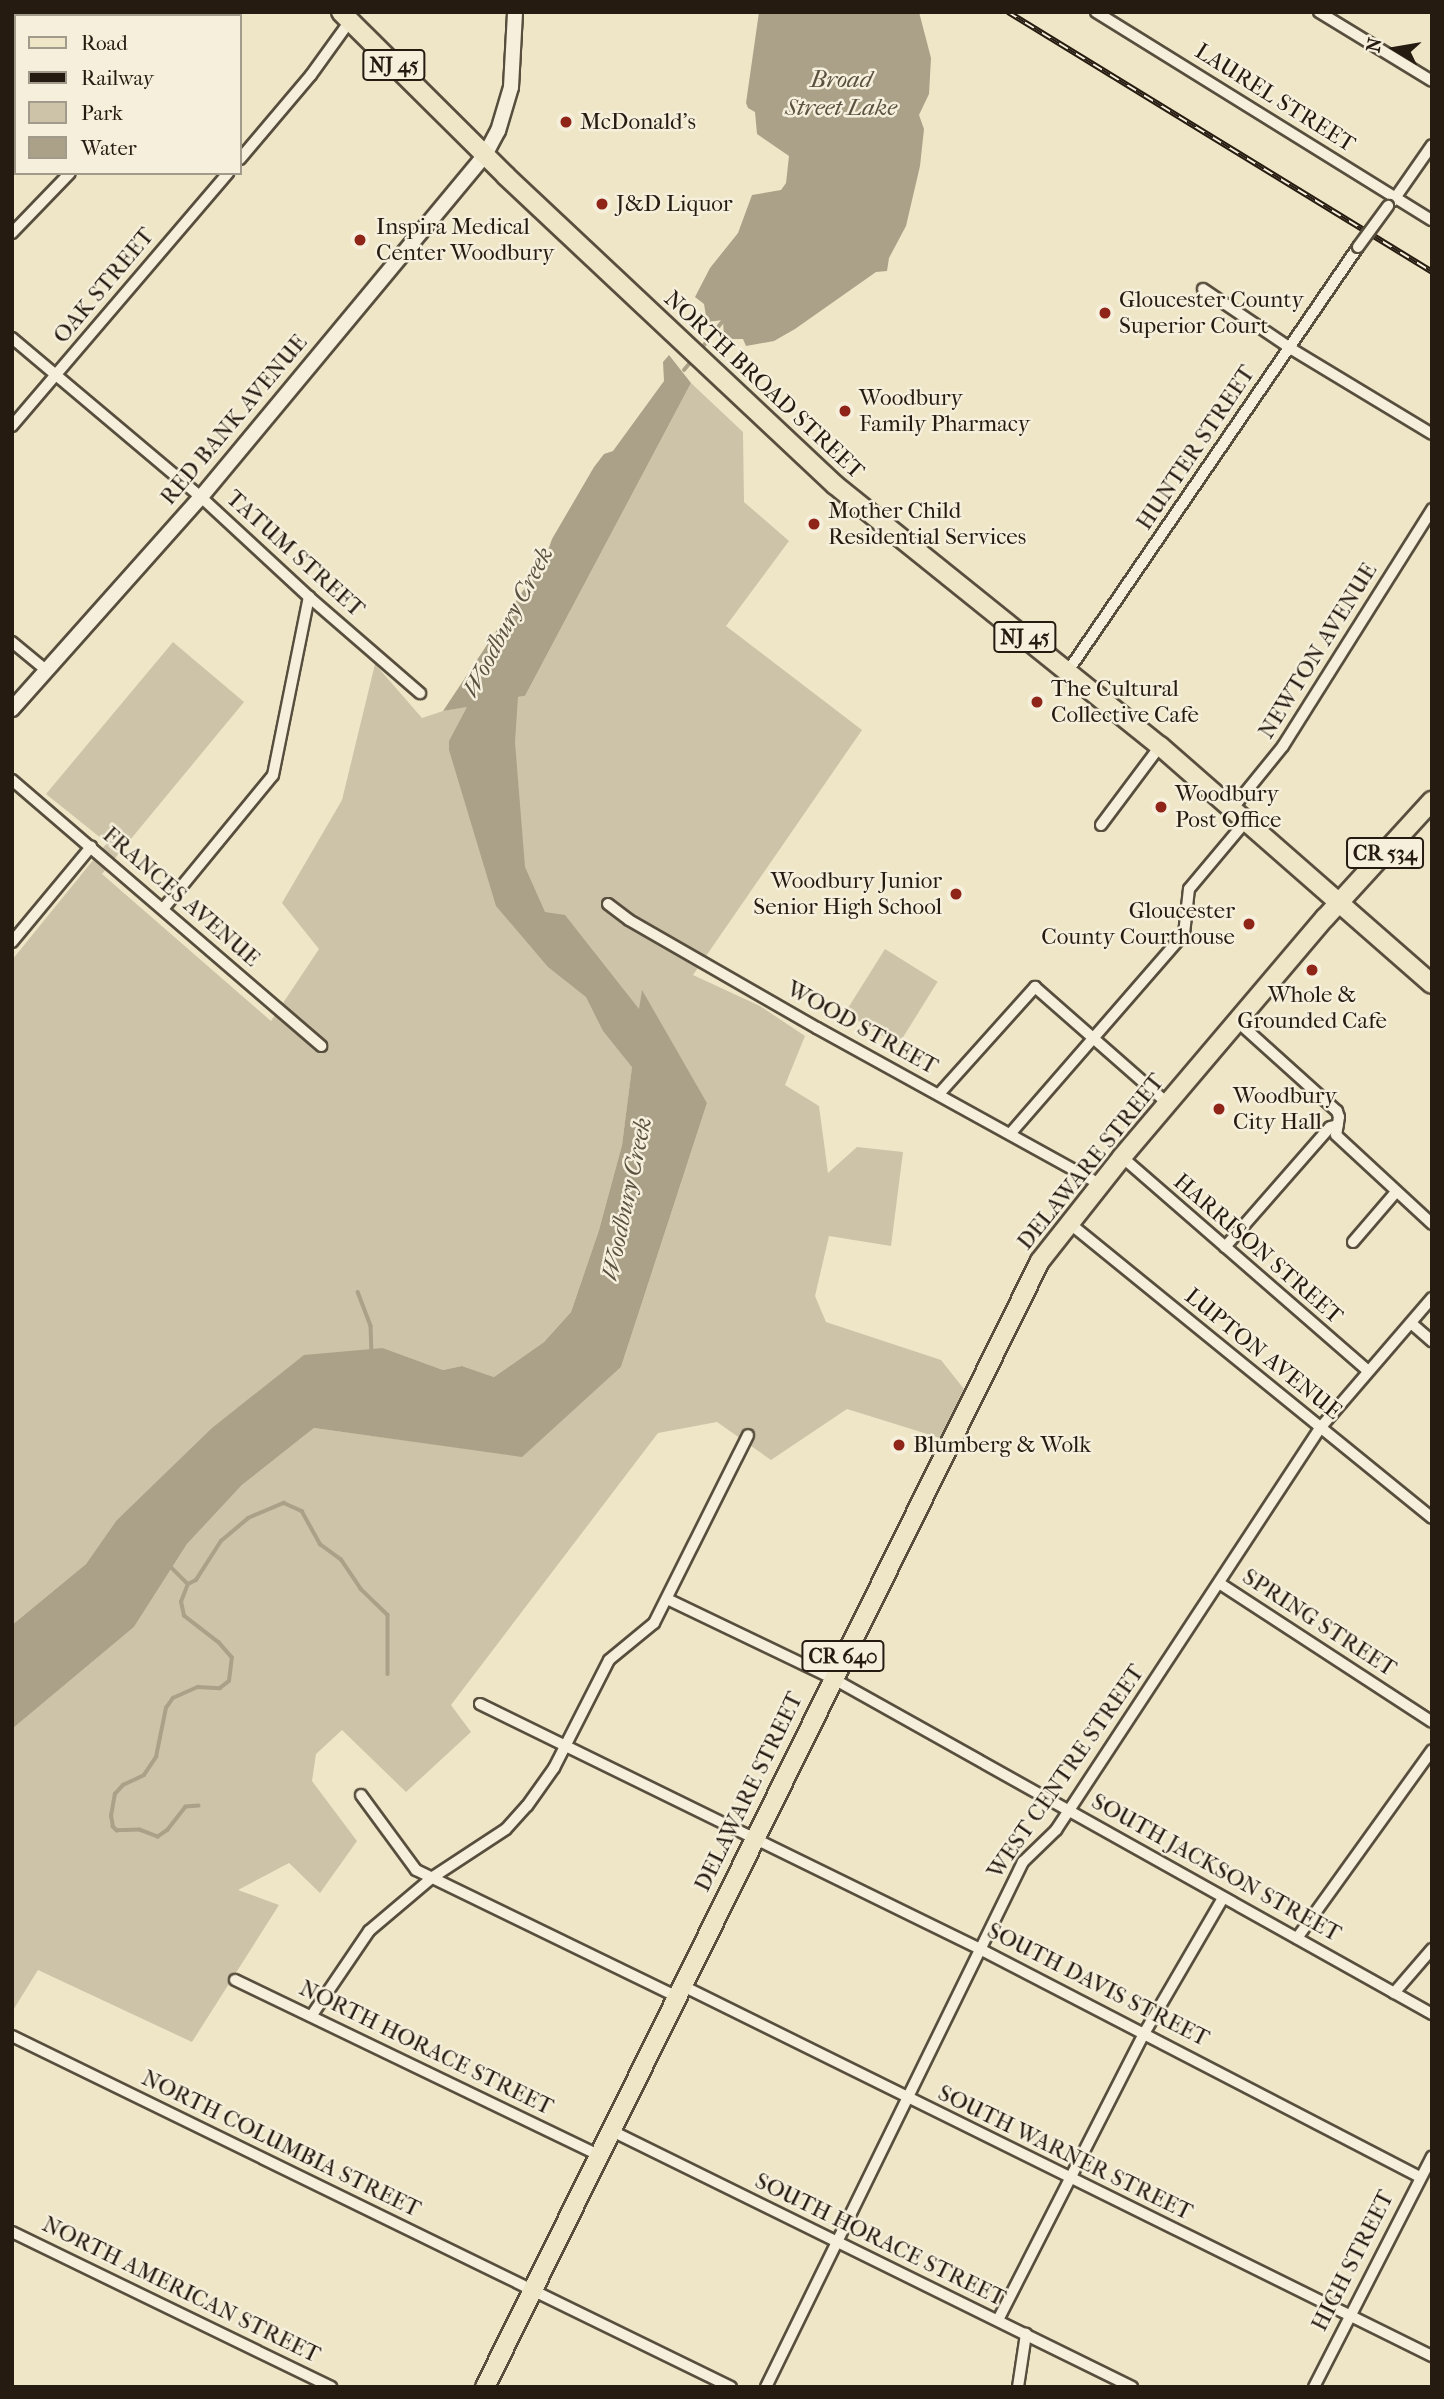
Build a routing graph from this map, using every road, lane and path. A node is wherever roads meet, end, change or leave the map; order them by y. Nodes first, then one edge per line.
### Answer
1 (515, 12) edge
2 (1096, 12) edge
3 (1319, 12) edge
4 (346, 17) edge
5 (1432, 80) edge
6 (1432, 145) edge
7 (485, 155) junction
8 (242, 157) edge
9 (68, 175) edge
10 (226, 175) edge
11 (1392, 202) junction
12 (1432, 220) edge
13 (12, 233) edge
14 (1203, 289) dead end
15 (12, 338) edge
16 (1290, 348) junction
17 (57, 374) junction
18 (12, 426) edge
19 (1432, 435) edge
20 (201, 497) junction
21 (1432, 509) edge
22 (309, 597) junction
23 (12, 642) edge
24 (46, 670) junction
25 (1068, 671) junction
26 (420, 693) dead end
27 (12, 709) edge
28 (1160, 746) junction
29 (12, 780) edge
30 (1432, 802) edge
31 (1232, 809) junction
32 (1246, 821) junction
33 (1101, 825) dead end
34 (91, 847) junction
35 (1338, 903) junction
36 (608, 904) dead end
37 (163, 909) junction
38 (12, 942) edge
39 (1432, 984) edge
40 (1238, 1022) junction
41 (1094, 1038) junction
42 (321, 1046) dead end
43 (939, 1094) junction
44 (1168, 1104) junction
45 (1338, 1125) junction
46 (1010, 1134) junction
47 (1122, 1157) junction
48 (1100, 1184) junction
49 (1395, 1193) junction
50 (1068, 1222) junction
51 (1432, 1224) edge
52 (1353, 1242) dead end
53 (1224, 1247) junction
54 (1432, 1298) edge
55 (1411, 1323) junction
56 (1432, 1341) edge
57 (1368, 1371) junction
58 (1321, 1427) junction
59 (748, 1435) dead end
60 (1432, 1518) edge
61 (1219, 1583) junction
62 (667, 1599) junction
63 (832, 1678) junction
64 (480, 1704) dead end
65 (1432, 1722) edge
66 (566, 1746) junction
67 (1432, 1750) edge
68 (361, 1795) dead end
69 (1070, 1810) junction
70 (754, 1838) junction
71 (433, 1877) junction
72 (1223, 1898) junction
73 (1297, 1938) junction
74 (980, 1949) junction
75 (1432, 1949) edge
76 (236, 1980) dead end
77 (678, 1990) junction
78 (1394, 1993) junction
79 (1432, 2014) edge
80 (312, 2015) junction
81 (1145, 2032) junction
82 (12, 2036) edge
83 (907, 2098) junction
84 (610, 2130) junction
85 (598, 2155) junction
86 (1432, 2156) edge
87 (1419, 2177) junction
88 (1069, 2178) junction
89 (12, 2232) edge
90 (837, 2244) junction
91 (532, 2290) junction
92 (1348, 2315) junction
93 (998, 2320) junction
94 (1026, 2334) junction
95 (1432, 2356) edge
96 (331, 2387) edge
97 (485, 2387) edge
98 (731, 2387) edge
99 (766, 2387) edge
100 (1018, 2387) edge
101 (1132, 2387) edge
102 (1314, 2387) edge

1 - 7 street, RED BANK AVENUE
2 - 11 street, LAUREL STREET
3 - 5 street
4 - 7 main road, NORTH BROAD STREET / NJ 45
4 - 8 street
6 - 11 street, HUNTER STREET
7 - 20 street, RED BANK AVENUE
7 - 25 main road, NORTH BROAD STREET / NJ 45
9 - 13 street
10 - 17 street, OAK STREET
11 - 12 street, LAUREL STREET
11 - 16 street, HUNTER STREET, bridge
14 - 16 street
15 - 17 street, TATUM STREET
16 - 19 street
16 - 25 street, HUNTER STREET
17 - 18 street, OAK STREET
17 - 20 street, TATUM STREET
20 - 22 street, TATUM STREET
20 - 24 street, RED BANK AVENUE
21 - 31 street, NEWTON AVENUE
22 - 26 street, TATUM STREET
22 - 37 street
23 - 24 street
24 - 27 street, RED BANK AVENUE
25 - 28 main road, NORTH BROAD STREET / NJ 45
28 - 31 main road, NORTH BROAD STREET / NJ 45
28 - 33 street
29 - 34 street, FRANCES AVENUE
30 - 35 main road, CR 534
31 - 32 main road, NORTH BROAD STREET / NJ 45
32 - 35 main road, NORTH BROAD STREET / NJ 45
32 - 41 street
34 - 37 street, FRANCES AVENUE
34 - 38 street
35 - 39 main road, NJ 45
35 - 40 main road, DELAWARE STREET / CR 640
36 - 43 street, WOOD STREET
37 - 42 street, FRANCES AVENUE
40 - 44 main road, DELAWARE STREET / CR 640
40 - 45 street
41 - 43 street
41 - 44 street
41 - 46 street
43 - 46 street, WOOD STREET
44 - 47 main road, DELAWARE STREET / CR 640
45 - 49 street
45 - 53 street
46 - 48 street, WOOD STREET
47 - 48 main road, DELAWARE STREET / CR 640
47 - 53 street, HARRISON STREET
48 - 50 main road, DELAWARE STREET / CR 640
49 - 51 street
49 - 52 street
50 - 58 street, LUPTON AVENUE
50 - 63 main road, DELAWARE STREET / CR 640
53 - 57 street, HARRISON STREET
54 - 55 street, WEST CENTRE STREET
55 - 56 street
55 - 57 street, WEST CENTRE STREET
57 - 58 street, WEST CENTRE STREET
58 - 60 street, LUPTON AVENUE
58 - 61 street, WEST CENTRE STREET
59 - 62 street
61 - 65 street, SPRING STREET
61 - 69 street, WEST CENTRE STREET
62 - 63 street, SOUTH JACKSON STREET
62 - 66 street
63 - 69 street, SOUTH JACKSON STREET
63 - 70 main road, DELAWARE STREET / CR 640
64 - 66 street, SOUTH DAVIS STREET
66 - 70 street, SOUTH DAVIS STREET
66 - 71 street
67 - 73 street
68 - 71 street, SOUTH WARNER STREET
69 - 72 street, SOUTH JACKSON STREET
69 - 74 street, WEST CENTRE STREET
70 - 74 street, SOUTH DAVIS STREET
70 - 77 main road, DELAWARE STREET / CR 640
71 - 77 street, SOUTH WARNER STREET
71 - 80 street
72 - 73 street, SOUTH JACKSON STREET
72 - 81 street
73 - 78 street, SOUTH JACKSON STREET
74 - 81 street, SOUTH DAVIS STREET
74 - 83 street, WEST CENTRE STREET
75 - 78 street
76 - 80 street, NORTH HORACE STREET
77 - 83 street, SOUTH WARNER STREET
77 - 84 main road, DELAWARE STREET / CR 640
78 - 79 street, SOUTH JACKSON STREET
80 - 85 street, NORTH HORACE STREET
81 - 87 street, SOUTH DAVIS STREET
81 - 88 street
82 - 91 street, NORTH COLUMBIA STREET
83 - 88 street, SOUTH WARNER STREET
83 - 90 street, WEST CENTRE STREET
84 - 85 main road, DELAWARE STREET / CR 640
84 - 90 street, SOUTH HORACE STREET
85 - 91 main road, DELAWARE STREET / CR 640
86 - 87 street, HIGH STREET
87 - 92 street, HIGH STREET
88 - 92 street, SOUTH WARNER STREET
88 - 93 street
89 - 96 street, NORTH AMERICAN STREET
90 - 93 street, SOUTH HORACE STREET
90 - 99 street, WEST CENTRE STREET
91 - 97 main road, DELAWARE STREET / CR 640
91 - 98 street, NORTH COLUMBIA STREET
92 - 95 street, SOUTH WARNER STREET
92 - 102 street, HIGH STREET
93 - 94 street, SOUTH HORACE STREET
94 - 100 street
94 - 101 street, SOUTH HORACE STREET

